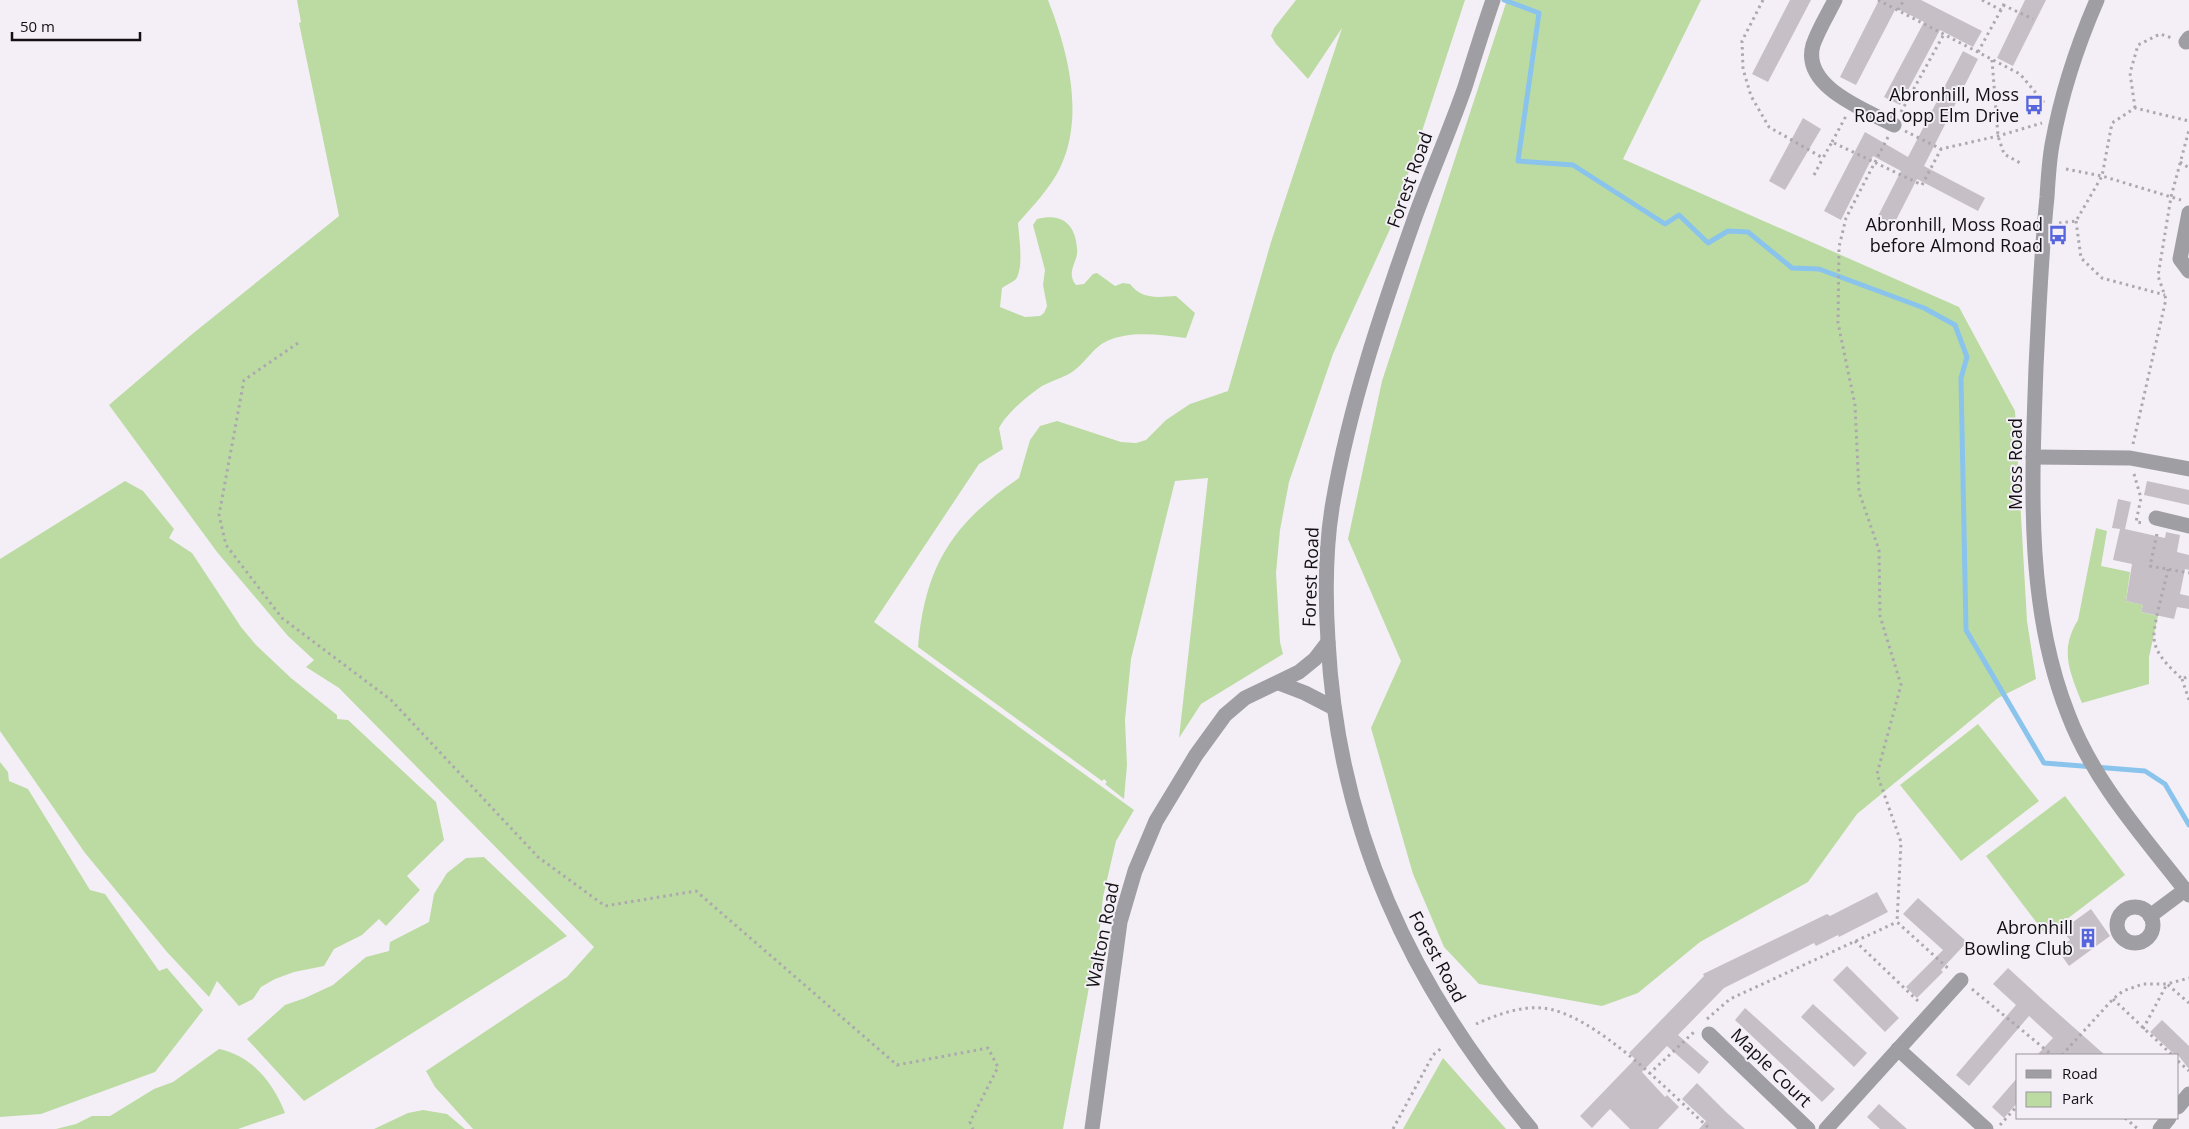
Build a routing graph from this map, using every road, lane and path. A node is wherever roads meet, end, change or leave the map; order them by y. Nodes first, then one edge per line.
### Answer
1 (1492, 0) edge
2 (1764, 0) edge
3 (1835, 0) edge
4 (1878, 0) edge
5 (1904, 0) edge
6 (1982, 0) edge
7 (2006, 0) edge
8 (2096, 0) edge
9 (2003, 5) junction
10 (1898, 10) junction
11 (2001, 10) junction
12 (2033, 19) dead end
13 (1944, 34) junction
14 (2188, 40) edge
15 (1978, 52) junction
16 (1992, 60) junction
17 (1853, 103) junction
18 (2135, 108) junction
19 (2058, 119) junction
20 (2189, 121) edge
21 (1894, 125) junction
22 (2026, 126) dead end
23 (2189, 130) edge
24 (1998, 136) junction
25 (1832, 142) junction
26 (1941, 149) junction
27 (1822, 158) junction
28 (2180, 162) junction
29 (1875, 163) junction
30 (2022, 164) dead end
31 (2189, 168) edge
32 (2066, 169) dead end
33 (1814, 175) dead end
34 (2102, 176) junction
35 (2170, 197) junction
36 (2189, 203) edge
37 (2189, 213) edge
38 (2076, 221) junction
39 (2044, 225) junction
40 (2189, 270) edge
41 (2165, 295) junction
42 (298, 343) dead end
43 (2033, 457) junction
44 (2130, 458) junction
45 (2189, 470) edge
46 (2156, 518) dead end
47 (2189, 526) edge
48 (2168, 570) dead end
49 (1328, 642) junction
50 (2189, 676) edge
51 (2182, 679) junction
52 (1278, 683) junction
53 (2189, 700) edge
54 (1334, 708) junction
55 (2187, 892) edge
56 (2150, 916) dead end
57 (1896, 922) junction
58 (1854, 941) junction
59 (2189, 978) edge
60 (1961, 980) junction
61 (2166, 984) junction
62 (2113, 999) junction
63 (2189, 1003) edge
64 (1931, 1013) junction
65 (1476, 1024) dead end
66 (1702, 1029) junction
67 (2143, 1029) junction
68 (1443, 1047) dead end
69 (1898, 1049) junction
70 (2051, 1054) edge
71 (2063, 1054) edge
72 (2171, 1054) edge
73 (2179, 1062) edge
74 (2189, 1071) edge
75 (1649, 1074) junction
76 (2189, 1094) edge
77 (2016, 1107) edge
78 (2179, 1107) edge
79 (2126, 1119) edge
80 (2168, 1119) edge
81 (2004, 1120) dead end
82 (973, 1129) edge
83 (1092, 1129) edge
84 (1393, 1129) edge
85 (1531, 1129) edge
86 (1710, 1129) edge
87 (1808, 1129) edge
88 (1826, 1129) edge
89 (1986, 1129) edge
90 (2138, 1129) edge
91 (2160, 1129) edge

1 - 49 street, Forest Road
2 - 27 path
3 - 17 street
4 - 10 path
5 - 10 path
6 - 11 path
7 - 9 path
8 - 19 street, Moss Road
9 - 11 path
9 - 12 path
10 - 13 path
11 - 15 path
13 - 15 path
13 - 21 path
14 - 18 path
15 - 16 path
16 - 19 path
16 - 24 path
17 - 21 street
17 - 25 path
18 - 20 path
18 - 34 path
19 - 39 street, Moss Road
21 - 26 path
21 - 29 path
22 - 24 path
23 - 28 path
24 - 26 path
24 - 30 path
25 - 27 path
25 - 29 path
26 - 29 path
27 - 33 path
28 - 31 path
28 - 35 path
29 - 57 path
32 - 34 path
34 - 35 path
34 - 38 path
35 - 36 path
35 - 41 path
37 - 40 street
38 - 39 path
38 - 41 path
39 - 43 street, Moss Road
41 - 44 path
42 - 82 path
43 - 44 street
43 - 55 street, Moss Road
44 - 45 street
46 - 47 street
48 - 51 path
49 - 52 street, Walton Road
49 - 54 street, Forest Road
50 - 51 path
51 - 53 path
52 - 54 street
52 - 83 street, Walton Road
54 - 85 street, Forest Road
55 - 56 street
57 - 58 path
57 - 60 path
58 - 64 path
58 - 66 path
59 - 61 path
60 - 64 street
60 - 70 path
61 - 62 path
61 - 63 path
61 - 67 path
62 - 67 path
62 - 71 path
64 - 69 street
65 - 75 path
66 - 75 path
66 - 87 street, Maple Court
67 - 72 path
68 - 84 path
69 - 88 street
69 - 89 street
73 - 74 path
75 - 86 path
76 - 78 street
77 - 81 path
79 - 90 path
80 - 91 street

